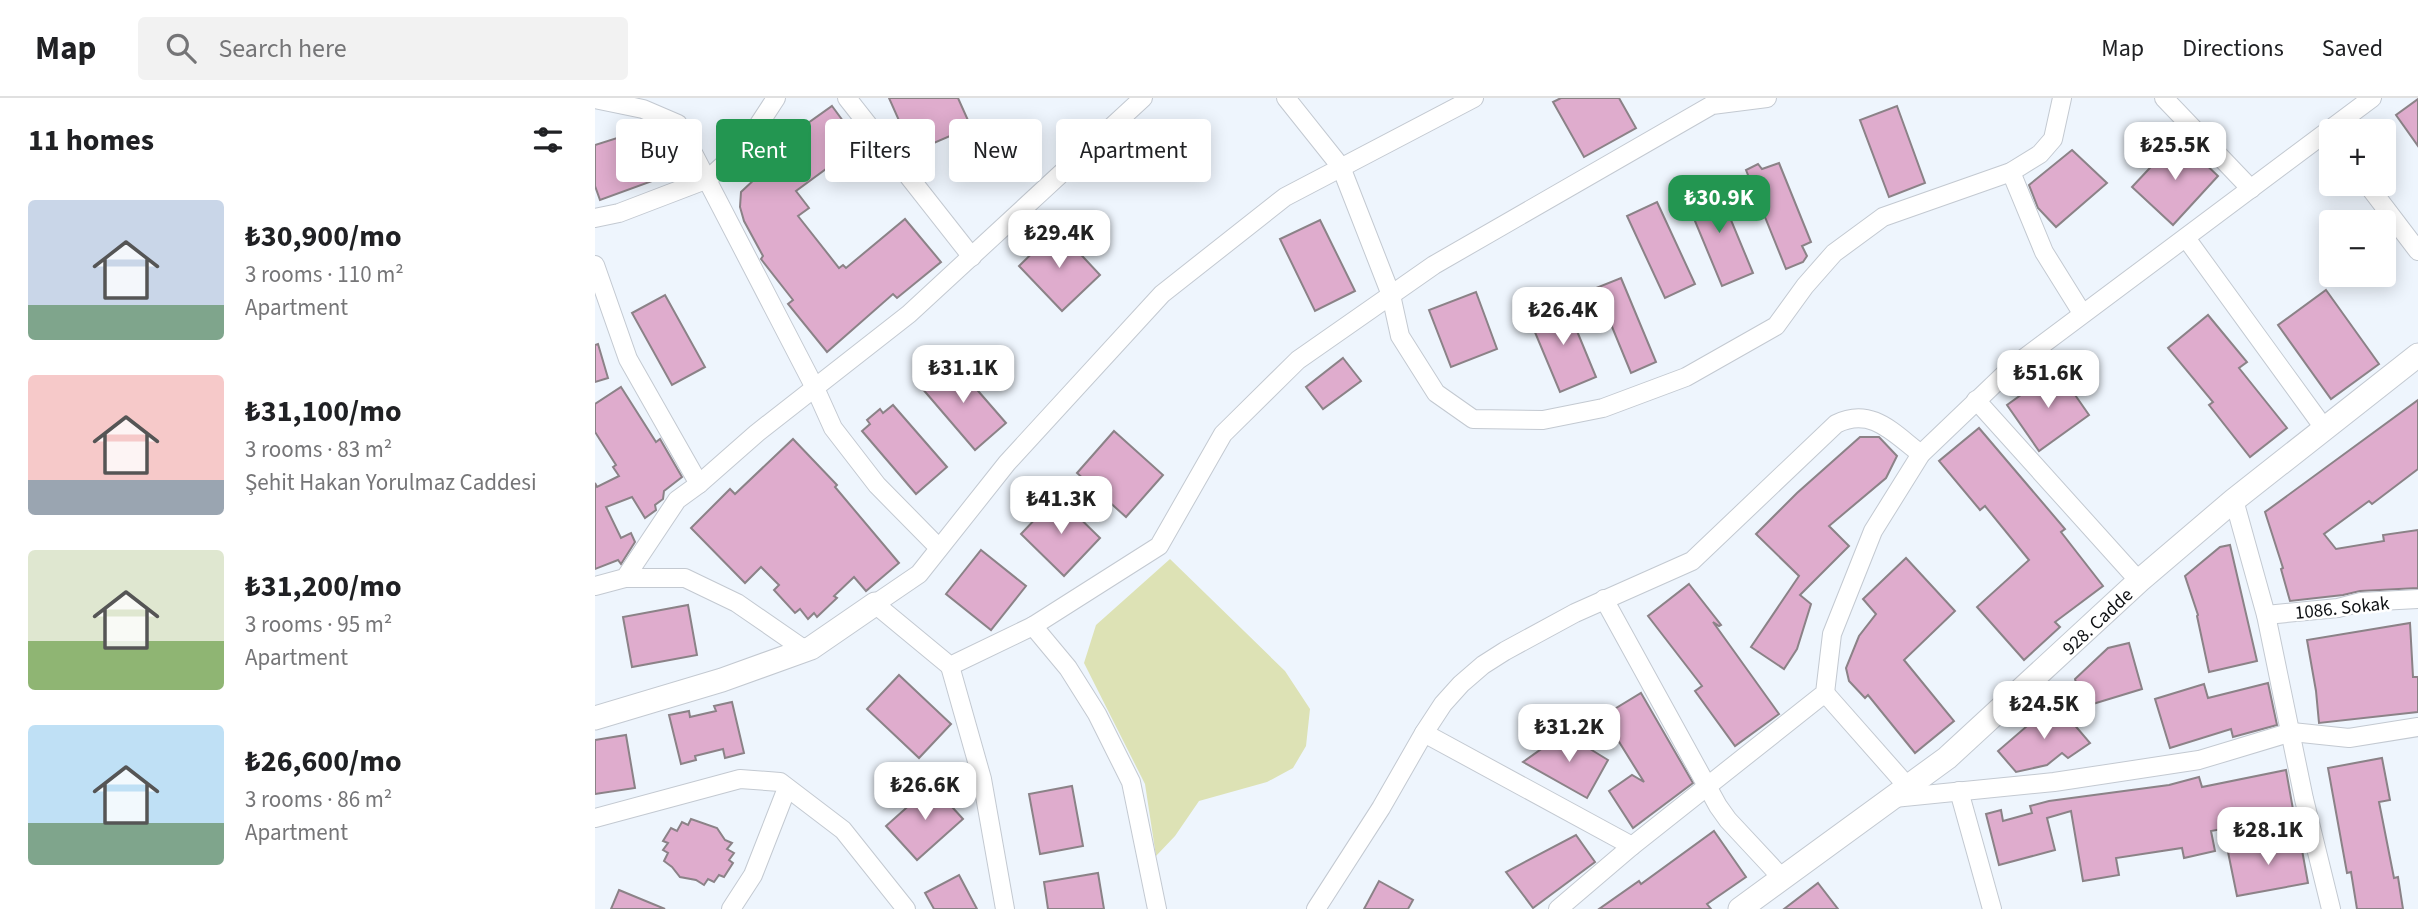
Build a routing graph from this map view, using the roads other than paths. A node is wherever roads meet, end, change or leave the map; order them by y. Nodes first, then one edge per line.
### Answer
1 (776, 98) edge
2 (847, 98) edge
3 (1143, 98) edge
4 (1286, 98) edge
5 (1474, 98) edge
6 (1767, 98) edge
7 (2062, 98) edge
8 (2164, 98) edge
9 (2372, 98) edge
10 (595, 99) edge
11 (1443, 105) edge
12 (2347, 119) edge
13 (2319, 141) edge
14 (1341, 167) junction
15 (2011, 172) junction
16 (708, 179) junction
17 (2251, 189) junction
18 (2376, 196) edge
19 (595, 218) edge
20 (2186, 237) junction
21 (2418, 251) edge
22 (972, 257) junction
23 (595, 265) edge
24 (1391, 295) junction
25 (2082, 313) junction
26 (2418, 355) edge
27 (815, 388) junction
28 (1976, 400) junction
29 (2324, 428) junction
30 (1921, 454) junction
31 (699, 484) junction
32 (2234, 500) junction
33 (939, 548) junction
34 (625, 578) junction
35 (2139, 581) junction
36 (595, 586) edge
37 (1604, 599) junction
38 (2418, 599) edge
39 (874, 604) junction
40 (2266, 615) junction
41 (1033, 626) junction
42 (805, 650) junction
43 (950, 666) junction
44 (1825, 693) junction
45 (595, 718) edge
46 (2418, 727) edge
47 (2291, 732) junction
48 (1424, 733) junction
49 (1707, 786) junction
50 (787, 788) junction
51 (1959, 791) junction
52 (1901, 792) junction
53 (595, 818) edge
54 (1632, 846) junction
55 (1783, 879) junction
56 (731, 909) edge
57 (906, 909) edge
58 (1005, 909) edge
59 (1157, 909) edge
60 (1316, 909) edge
61 (1558, 909) edge
62 (1740, 909) edge
63 (1992, 909) edge
64 (2331, 909) edge

1 - 16 street
2 - 22 street
3 - 22 street
4 - 14 street
5 - 11 street
6 - 24 street
7 - 15 street
8 - 17 street
9 - 12 street
10 - 16 street
11 - 14 street
13 - 17 street
14 - 24 street
14 - 33 street
15 - 24 street
15 - 25 street
16 - 19 street
16 - 27 street
17 - 20 street
18 - 21 street
20 - 25 street
20 - 29 street
22 - 27 street
23 - 31 street
24 - 41 street
25 - 28 street
26 - 29 street, 928. Cadde
27 - 31 street
27 - 33 street
28 - 30 street
28 - 35 street
29 - 32 street, 928. Cadde
30 - 37 street
30 - 44 street
31 - 34 street
32 - 35 street, 928. Cadde
32 - 40 street
33 - 39 street
34 - 36 street
34 - 42 street
35 - 52 street, 928. Cadde
37 - 48 street
37 - 49 street
38 - 40 street, 1086. Sokak
39 - 42 street
39 - 43 street
40 - 47 street
41 - 43 street
41 - 59 street
42 - 45 street
43 - 58 street
44 - 49 street
44 - 52 street
46 - 47 street
47 - 51 street
47 - 64 street
48 - 54 street
48 - 60 street
49 - 54 street
49 - 55 street
50 - 53 street
50 - 56 street
50 - 57 street
51 - 52 street
51 - 63 street
52 - 55 street, 928. Cadde
54 - 61 street
55 - 62 street, 928. Cadde

